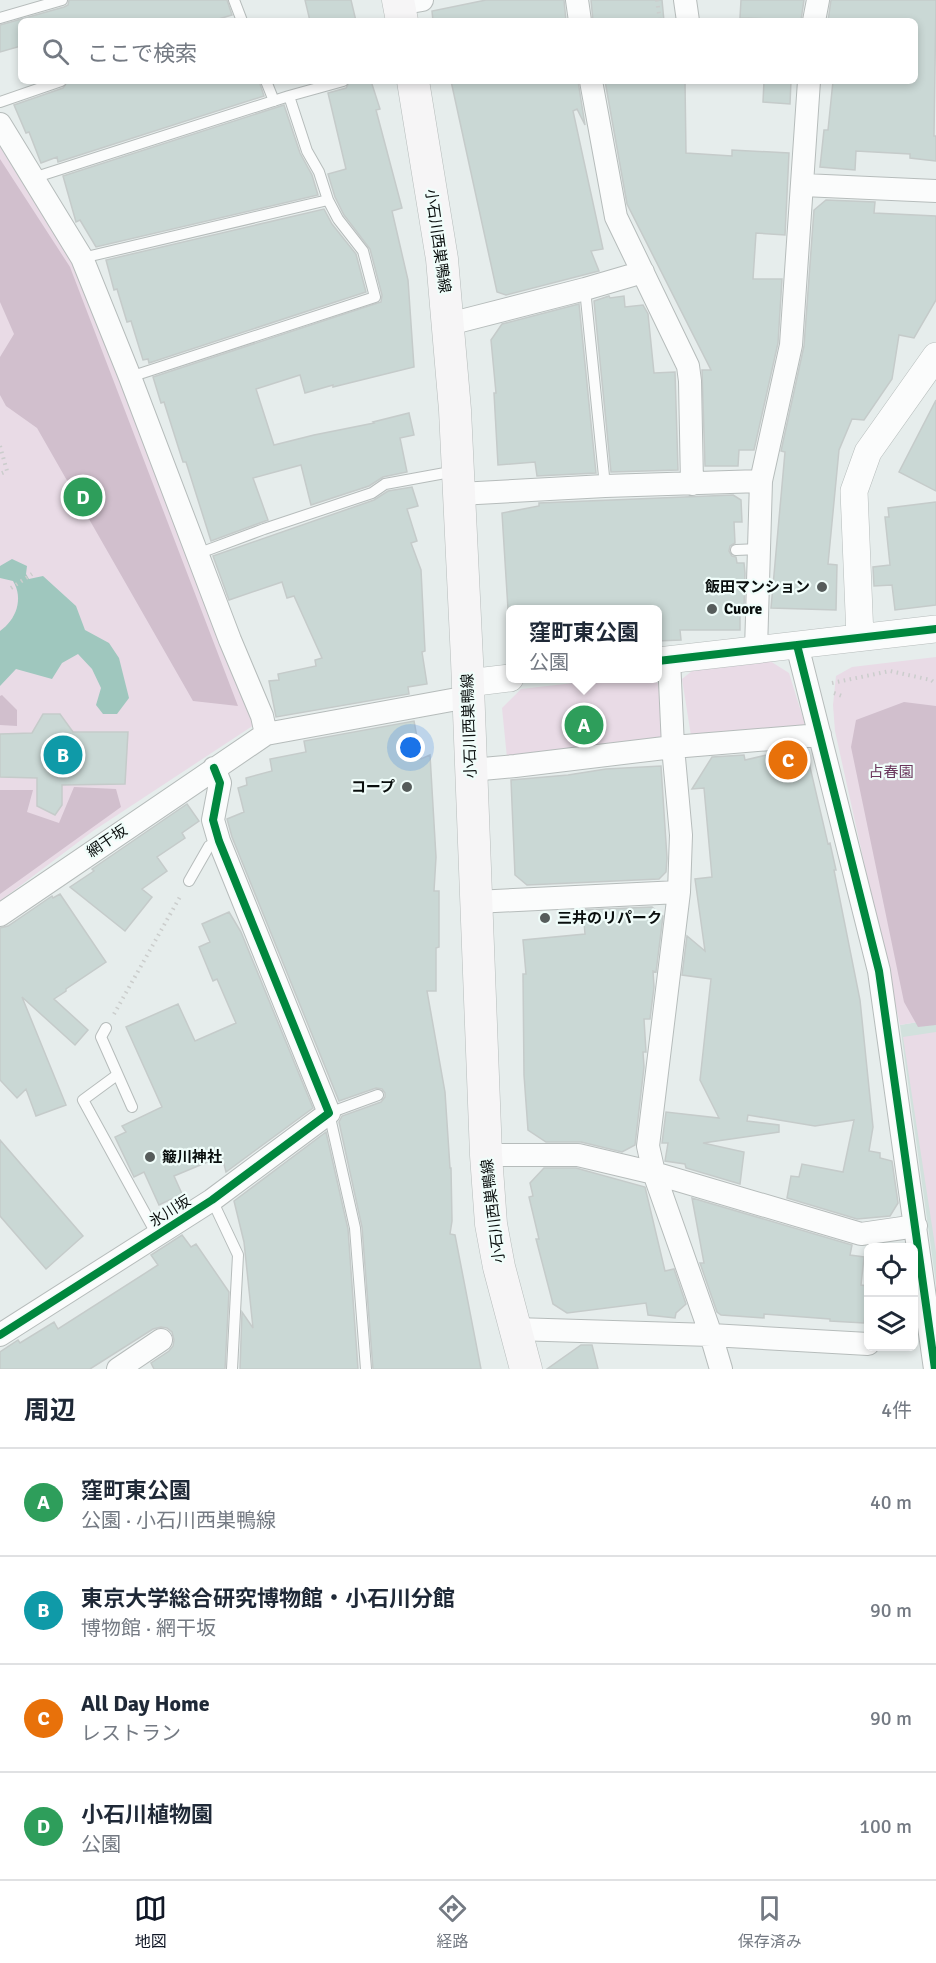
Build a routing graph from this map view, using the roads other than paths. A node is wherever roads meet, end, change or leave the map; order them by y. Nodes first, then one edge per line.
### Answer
1 (62, 0) edge
2 (234, 0) edge
3 (577, 0) edge
4 (685, 0) edge
5 (818, 0) edge
6 (0, 18) edge
7 (238, 18) edge
8 (580, 18) edge
9 (688, 18) edge
10 (815, 18) edge
11 (52, 84) edge
12 (267, 84) edge
13 (332, 84) edge
14 (413, 84) edge
15 (592, 84) edge
16 (809, 84) edge
17 (289, 96) junction
18 (274, 101) junction
19 (0, 102) edge
20 (0, 124) edge
21 (33, 178) junction
22 (803, 185) junction
23 (936, 191) edge
24 (328, 200) junction
25 (82, 258) junction
26 (643, 272) junction
27 (585, 289) junction
28 (448, 324) junction
29 (936, 356) edge
30 (130, 377) junction
31 (761, 481) junction
32 (458, 482) junction
33 (692, 484) junction
34 (605, 486) junction
35 (759, 549) junction
36 (736, 550) dead end
37 (197, 554) junction
38 (936, 630) edge
39 (860, 637) junction
40 (797, 645) junction
41 (756, 650) junction
42 (663, 660) edge
43 (506, 679) edge
44 (468, 690) junction
45 (266, 734) junction
46 (820, 735) junction
47 (673, 747) junction
48 (214, 768) junction
49 (471, 770) junction
50 (219, 841) junction
51 (189, 881) road end
52 (679, 892) junction
53 (476, 902) junction
54 (0, 915) edge
55 (106, 1028) road end
56 (117, 1075) junction
57 (378, 1095) dead end
58 (132, 1107) dead end
59 (329, 1113) junction
60 (486, 1155) junction
61 (654, 1173) junction
62 (212, 1200) junction
63 (915, 1226) junction
64 (157, 1235) junction
65 (515, 1329) junction
66 (0, 1335) edge
67 (711, 1335) junction
68 (161, 1340) dead end
69 (864, 1344) edge
70 (927, 1354) edge
71 (118, 1369) edge
72 (232, 1369) edge
73 (366, 1369) edge
74 (526, 1369) edge
75 (721, 1369) edge

1 - 6 lane
2 - 7 lane
3 - 8 street
4 - 9 street
5 - 10 street
11 - 19 lane
12 - 18 lane
13 - 17 lane
14 - 28 main road, 小石川西巣鴨線
15 - 26 street
16 - 22 street
17 - 18 lane
17 - 24 lane
18 - 21 lane
20 - 21 street
21 - 25 street
22 - 23 street
22 - 31 street
24 - 25 lane
24 - 30 lane
25 - 30 street
26 - 27 street
26 - 33 street
27 - 28 street
27 - 34 lane
28 - 32 main road, 小石川西巣鴨線
29 - 39 street
30 - 37 street
31 - 33 street
31 - 35 street
32 - 34 street
32 - 37 lane
32 - 44 main road, 小石川西巣鴨線
33 - 34 street
35 - 36 lane
35 - 41 street
37 - 45 street
38 - 39 street
39 - 40 street
40 - 41 street
40 - 46 street
41 - 42 street
42 - 47 street
43 - 44 street
44 - 45 street
44 - 49 main road, 小石川西巣鴨線
45 - 48 street, 網干坂
46 - 47 street
46 - 63 street
47 - 49 street
47 - 52 street
48 - 50 street
48 - 54 street, 網干坂
49 - 53 main road, 小石川西巣鴨線
50 - 51 lane
50 - 59 street
52 - 53 street
52 - 61 street
53 - 60 main road, 小石川西巣鴨線
55 - 56 lane
56 - 58 lane
56 - 64 lane
57 - 59 lane
59 - 62 street, 氷川坂
59 - 73 lane
60 - 61 street
60 - 65 main road, 小石川西巣鴨線
61 - 63 street
61 - 67 street
62 - 64 street, 氷川坂
62 - 72 lane
63 - 70 street
64 - 66 street, 氷川坂
65 - 67 street
65 - 74 main road, 小石川西巣鴨線
67 - 69 street
67 - 75 street
68 - 71 street

